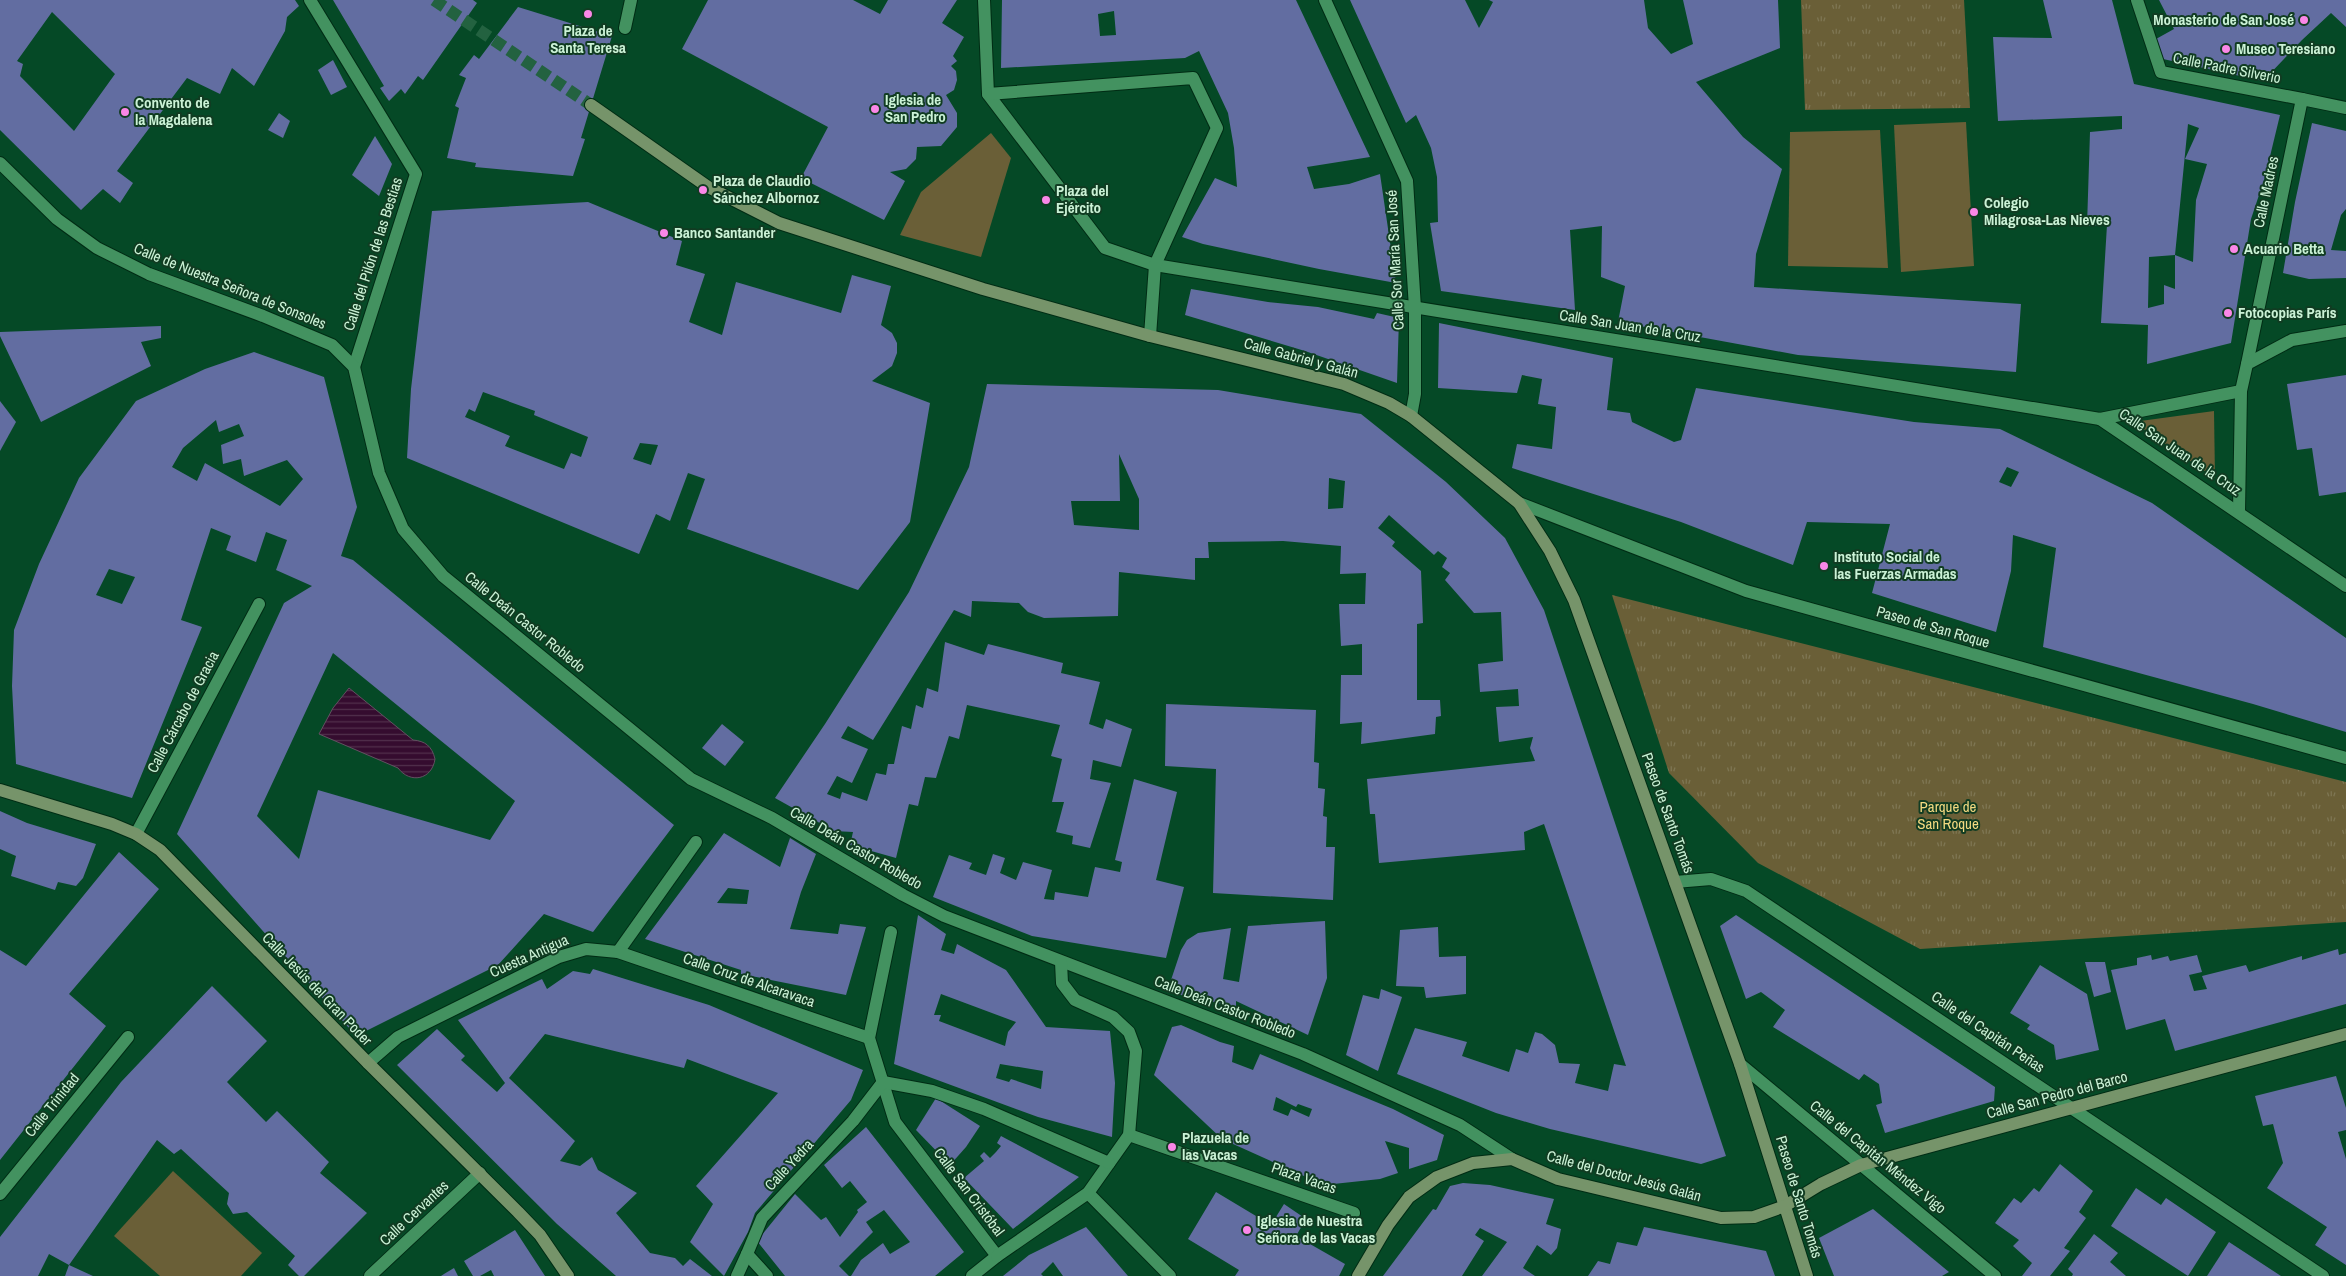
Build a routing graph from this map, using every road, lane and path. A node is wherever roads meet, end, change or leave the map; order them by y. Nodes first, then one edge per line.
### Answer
1 (310, 0) edge
2 (631, 0) edge
3 (984, 0) edge
4 (1325, 0) edge
5 (2137, 0) edge
6 (625, 28) dead end
7 (988, 94) junction
8 (2302, 99) junction
9 (591, 105) tunnel mouth
10 (2346, 108) edge
11 (0, 163) edge
12 (1155, 266) junction
13 (1415, 308) junction
14 (2346, 332) edge
15 (1150, 336) junction
16 (2247, 364) junction
17 (354, 367) junction
18 (2241, 391) junction
19 (1411, 416) junction
20 (2100, 419) junction
21 (1519, 503) junction
22 (2239, 512) junction
23 (2346, 586) edge
24 (259, 604) dead end
25 (2346, 758) edge
26 (0, 790) edge
27 (136, 834) junction
28 (696, 842) dead end
29 (1675, 882) junction
30 (891, 932) dead end
31 (618, 952) junction
32 (1061, 962) junction
33 (2346, 1034) edge
34 (128, 1037) dead end
35 (869, 1038) junction
36 (368, 1063) junction
37 (1740, 1064) junction
38 (883, 1082) junction
39 (2072, 1107) junction
40 (1129, 1135) junction
41 (1512, 1160) junction
42 (1110, 1163) junction
43 (1861, 1165) junction
44 (480, 1173) junction
45 (1088, 1192) junction
46 (0, 1194) edge
47 (1785, 1206) junction
48 (1354, 1213) dead end
49 (747, 1254) junction
50 (997, 1256) junction
51 (370, 1276) edge
52 (568, 1276) edge
53 (737, 1276) edge
54 (767, 1276) edge
55 (972, 1276) edge
56 (1170, 1276) edge
57 (1358, 1276) edge
58 (1807, 1276) edge
59 (1995, 1276) edge
60 (2323, 1276) edge

1 - 17 street, Calle del Pilón de las Bestias
2 - 6 street
3 - 7 street
4 - 13 street, Calle Sor María San José
5 - 8 street, Calle Padre Silverio
7 - 12 street
7 - 12 street
8 - 10 street
8 - 16 street, Calle Madres
9 - 15 street
11 - 17 street, Calle de Nuestra Señora de Sonsoles
12 - 13 street, Calle San Juan de la Cruz
12 - 15 street
13 - 19 street, Calle Sor María San José
13 - 20 street, Calle San Juan de la Cruz
14 - 16 street
15 - 19 street, Calle Gabriel y Galán
16 - 18 street, Calle San Juan de la Cruz
17 - 32 street, Calle Deán Castor Robledo
18 - 20 street, Calle San Juan de la Cruz
18 - 22 street, Calle San Juan de la Cruz
19 - 21 street, Paseo de Santo Tomás
20 - 22 street, Calle San Juan de la Cruz
21 - 25 street, Paseo de San Roque
21 - 29 street, Paseo de Santo Tomás
22 - 23 street
24 - 27 street, Calle Cárcabo de Gracia
26 - 27 street, Calle Jesús del Gran Poder
27 - 36 street, Calle Jesús del Gran Poder
28 - 31 street
29 - 37 street, Paseo de Santo Tomás
29 - 39 street, Calle del Capitán Peñas
30 - 35 street
31 - 35 street, Calle Cruz de Alcaravaca
31 - 36 street, Cuesta Antigua
32 - 40 street
32 - 41 street, Calle Deán Castor Robledo
33 - 39 street, Calle San Pedro del Barco
34 - 46 street, Calle Trinidad
35 - 38 street
36 - 44 street, Calle Jesús del Gran Poder
37 - 43 street, Calle del Capitán Méndez Vigo
37 - 47 street, Paseo de Santo Tomás
38 - 42 street
38 - 49 street, Calle Yedra
38 - 50 street, Calle San Cristóbal
39 - 43 street, Calle San Pedro del Barco
39 - 60 street, Calle del Capitán Peñas
40 - 42 street
40 - 48 street, Plaza Vacas
41 - 47 street, Calle del Doctor Jesús Galán
41 - 57 street, Calle del Doctor Jesús Galán
42 - 45 street
43 - 47 street, Calle San Pedro del Barco
43 - 59 street, Calle del Capitán Méndez Vigo
44 - 51 street, Calle Cervantes
44 - 52 street, Calle Jesús del Gran Poder
45 - 50 street
45 - 56 street
47 - 58 street, Paseo de Santo Tomás
49 - 53 street, Calle Yedra
49 - 54 street
50 - 55 street, Calle San Cristóbal

